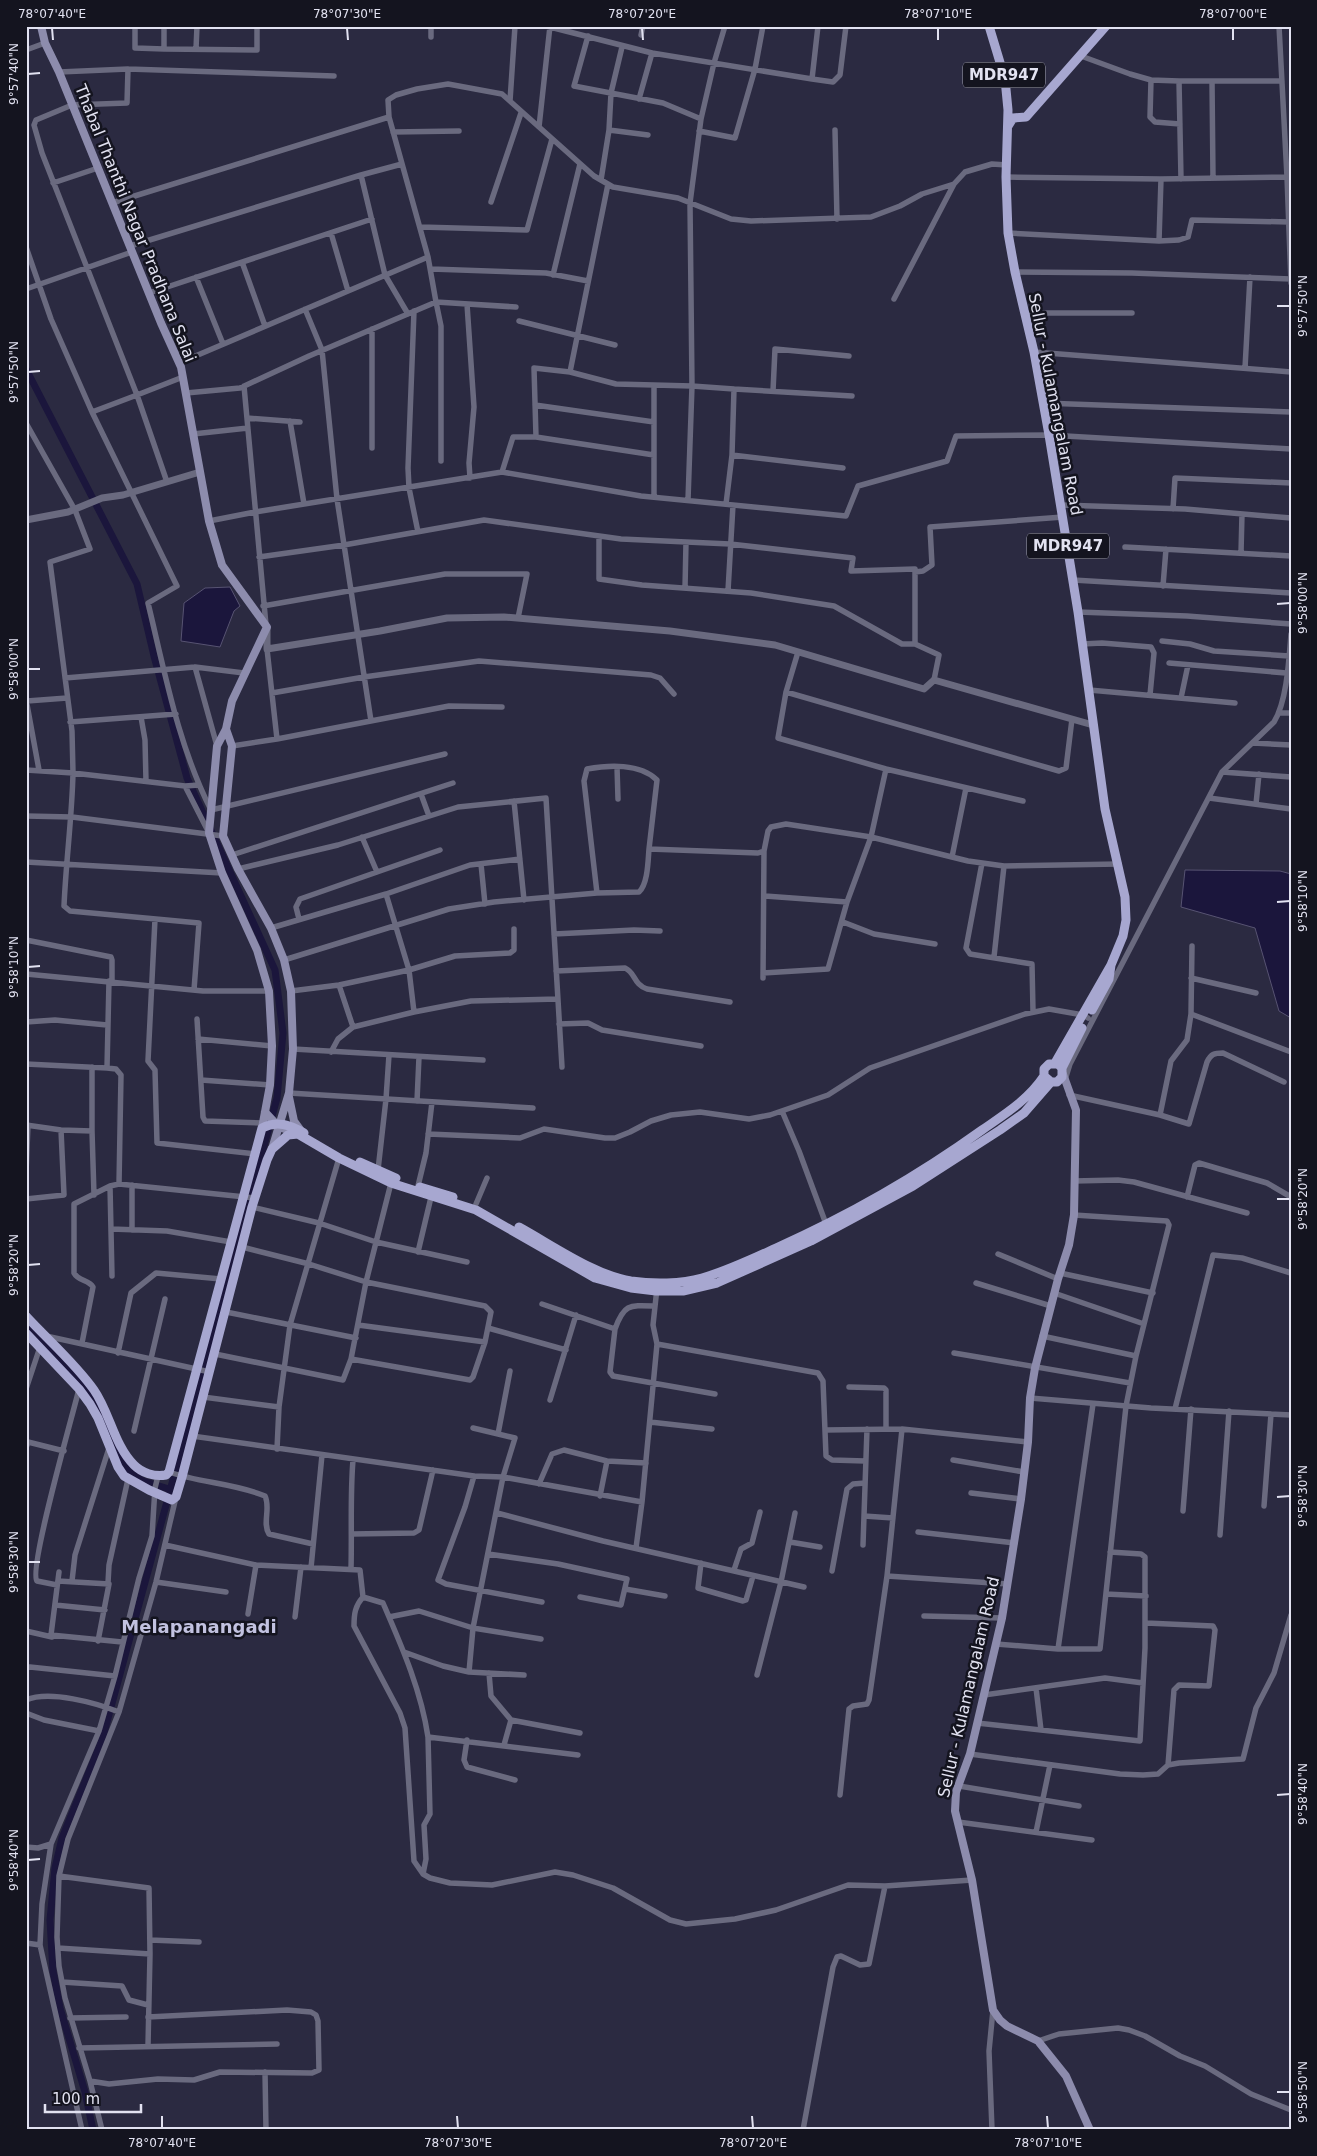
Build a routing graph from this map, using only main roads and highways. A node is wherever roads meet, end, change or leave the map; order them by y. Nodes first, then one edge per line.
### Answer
1 (41, 26) edge
2 (989, 26) edge
3 (1106, 26) edge
4 (1008, 126) junction
5 (226, 729) junction
6 (213, 832) junction
7 (237, 866) junction
8 (221, 871) junction
9 (1085, 1017) junction
10 (1061, 1071) junction
11 (1050, 1080) junction
12 (289, 1094) junction
13 (1070, 1095) junction
14 (270, 1122) junction
15 (298, 1132) junction
16 (272, 1149) junction
17 (432, 1194) junction
18 (250, 1199) junction
19 (26, 1316) edge
20 (26, 1333) edge
21 (175, 1474) junction
22 (156, 1485) junction
23 (1090, 2130) edge

1 - 5 main road, Thabal Thanthi Nagar Pradhana Salai
2 - 4 main road, Sellur - Kulamangalam Road / MDR947
3 - 4 main road
4 - 9 main road, Sellur - Kulamangalam Road / MDR947
5 - 6 main road
5 - 6 main road
6 - 7 main road
6 - 8 main road
7 - 8 main road
7 - 12 main road
8 - 14 main road
9 - 10 main road
9 - 10 main road
10 - 11 main road
10 - 11 main road
10 - 13 main road, Sellur - Kulamangalam Road
11 - 13 main road
11 - 17 main road
11 - 17 main road
12 - 14 main road
12 - 15 main road
13 - 23 main road, Sellur - Kulamangalam Road
14 - 15 main road
14 - 16 main road
14 - 18 main road
15 - 16 main road
15 - 17 main road
15 - 17 main road
16 - 18 main road
18 - 21 main road
18 - 21 main road
19 - 22 main road
20 - 22 main road
21 - 22 main road
21 - 22 main road

